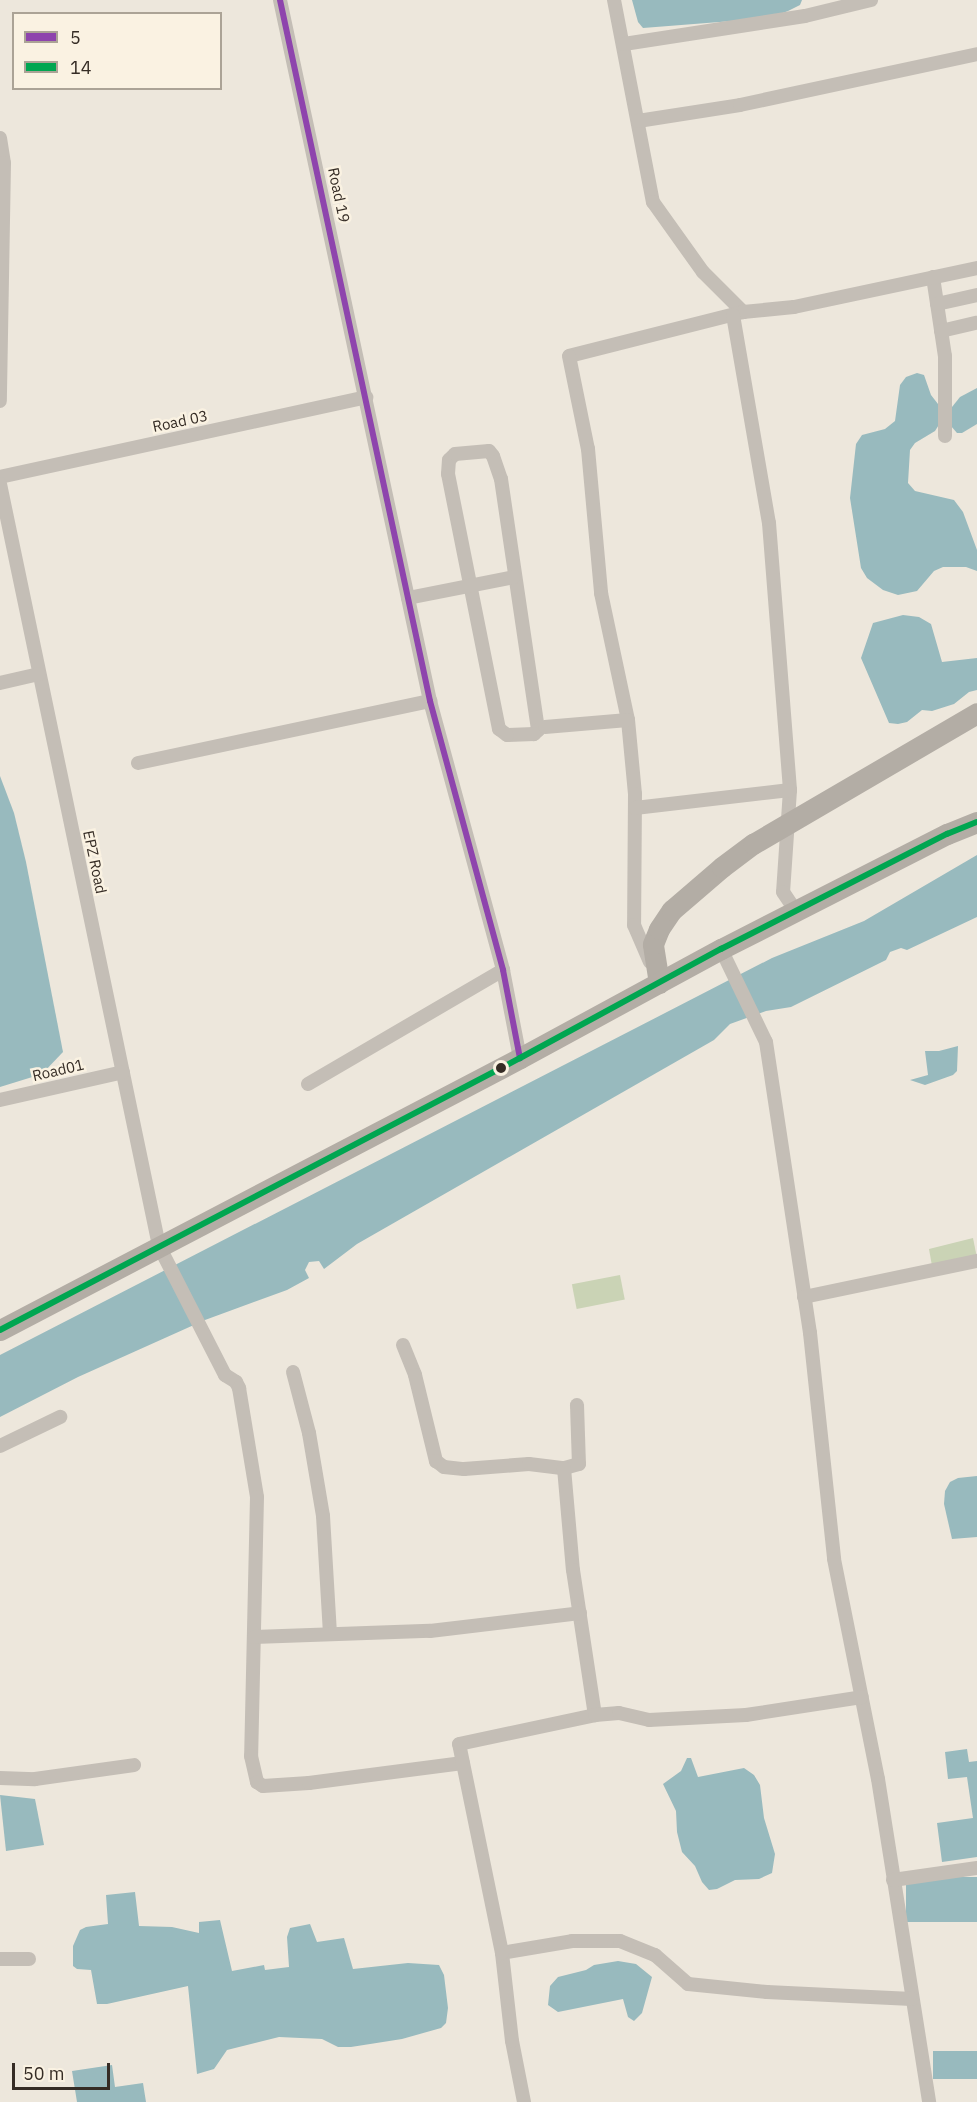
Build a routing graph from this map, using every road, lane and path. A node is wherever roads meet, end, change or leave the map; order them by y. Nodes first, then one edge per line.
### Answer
1 (280, 0) edge
2 (614, 0) edge
3 (871, 0) edge
4 (624, 44) junction
5 (977, 54) edge
6 (638, 121) junction
7 (0, 138) edge
8 (977, 268) edge
9 (933, 277) junction
10 (977, 295) edge
11 (937, 303) junction
12 (738, 313) junction
13 (977, 323) edge
14 (941, 330) junction
15 (0, 357) edge
16 (366, 398) junction
17 (0, 401) edge
18 (945, 436) dead end
19 (0, 477) edge
20 (0, 484) edge
21 (514, 577) junction
22 (470, 586) junction
23 (408, 598) junction
24 (39, 674) junction
25 (0, 683) edge
26 (430, 700) junction
27 (977, 713) edge
28 (628, 720) junction
29 (545, 728) dead end
30 (138, 763) dead end
31 (790, 790) junction
32 (635, 808) junction
33 (790, 822) junction
34 (977, 822) edge
35 (796, 911) junction
36 (721, 949) junction
37 (502, 970) junction
38 (658, 983) junction
39 (520, 1058) junction
40 (123, 1072) junction
41 (308, 1084) dead end
42 (0, 1100) edge
43 (159, 1246) junction
44 (977, 1261) edge
45 (804, 1297) junction
46 (0, 1330) edge
47 (403, 1345) dead end
48 (293, 1372) dead end
49 (577, 1405) dead end
50 (60, 1418) dead end
51 (0, 1446) edge
52 (564, 1468) junction
53 (580, 1613) junction
54 (330, 1634) junction
55 (254, 1636) junction
56 (861, 1697) junction
57 (595, 1715) junction
58 (463, 1763) junction
59 (134, 1765) dead end
60 (0, 1779) edge
61 (977, 1868) edge
62 (893, 1880) junction
63 (502, 1953) junction
64 (0, 1959) edge
65 (29, 1959) dead end
66 (912, 1999) junction
67 (524, 2102) edge
68 (929, 2102) edge

1 - 16 street, Road 19
2 - 4 street
3 - 4 street
4 - 6 street
5 - 6 street
6 - 12 street
7 - 15 street
8 - 9 street
9 - 11 street
9 - 12 street
10 - 11 street
11 - 14 street
12 - 28 street
12 - 31 street
13 - 14 street
14 - 18 street
15 - 17 street
16 - 19 street, Road 03
16 - 23 street, Road 19
20 - 24 street, EPZ Road
21 - 22 street
21 - 22 street
21 - 22 street
22 - 23 street
23 - 26 street, Road 19
24 - 25 street
24 - 40 street, EPZ Road
26 - 30 street
26 - 37 street, Road 19
27 - 33 main road
28 - 29 street
28 - 32 street
31 - 32 street
31 - 33 street
32 - 38 street
33 - 35 street
33 - 38 main road
34 - 35 main road
35 - 36 main road
36 - 38 main road
36 - 45 street
37 - 39 street, Road 19
37 - 41 street
38 - 39 main road
39 - 43 main road
40 - 42 street, Road01
40 - 43 street, EPZ Road
43 - 46 main road
43 - 55 street, EPZ Road
44 - 45 street
45 - 56 street
47 - 52 street
48 - 54 street
49 - 52 street
50 - 51 street
52 - 53 street
53 - 54 street
53 - 57 street
54 - 55 street
55 - 58 street, EPZ Road
56 - 57 street
56 - 62 street
57 - 58 street
58 - 63 street
59 - 60 street
61 - 62 street
62 - 66 street
63 - 66 street
63 - 67 street
64 - 65 street
66 - 68 street

